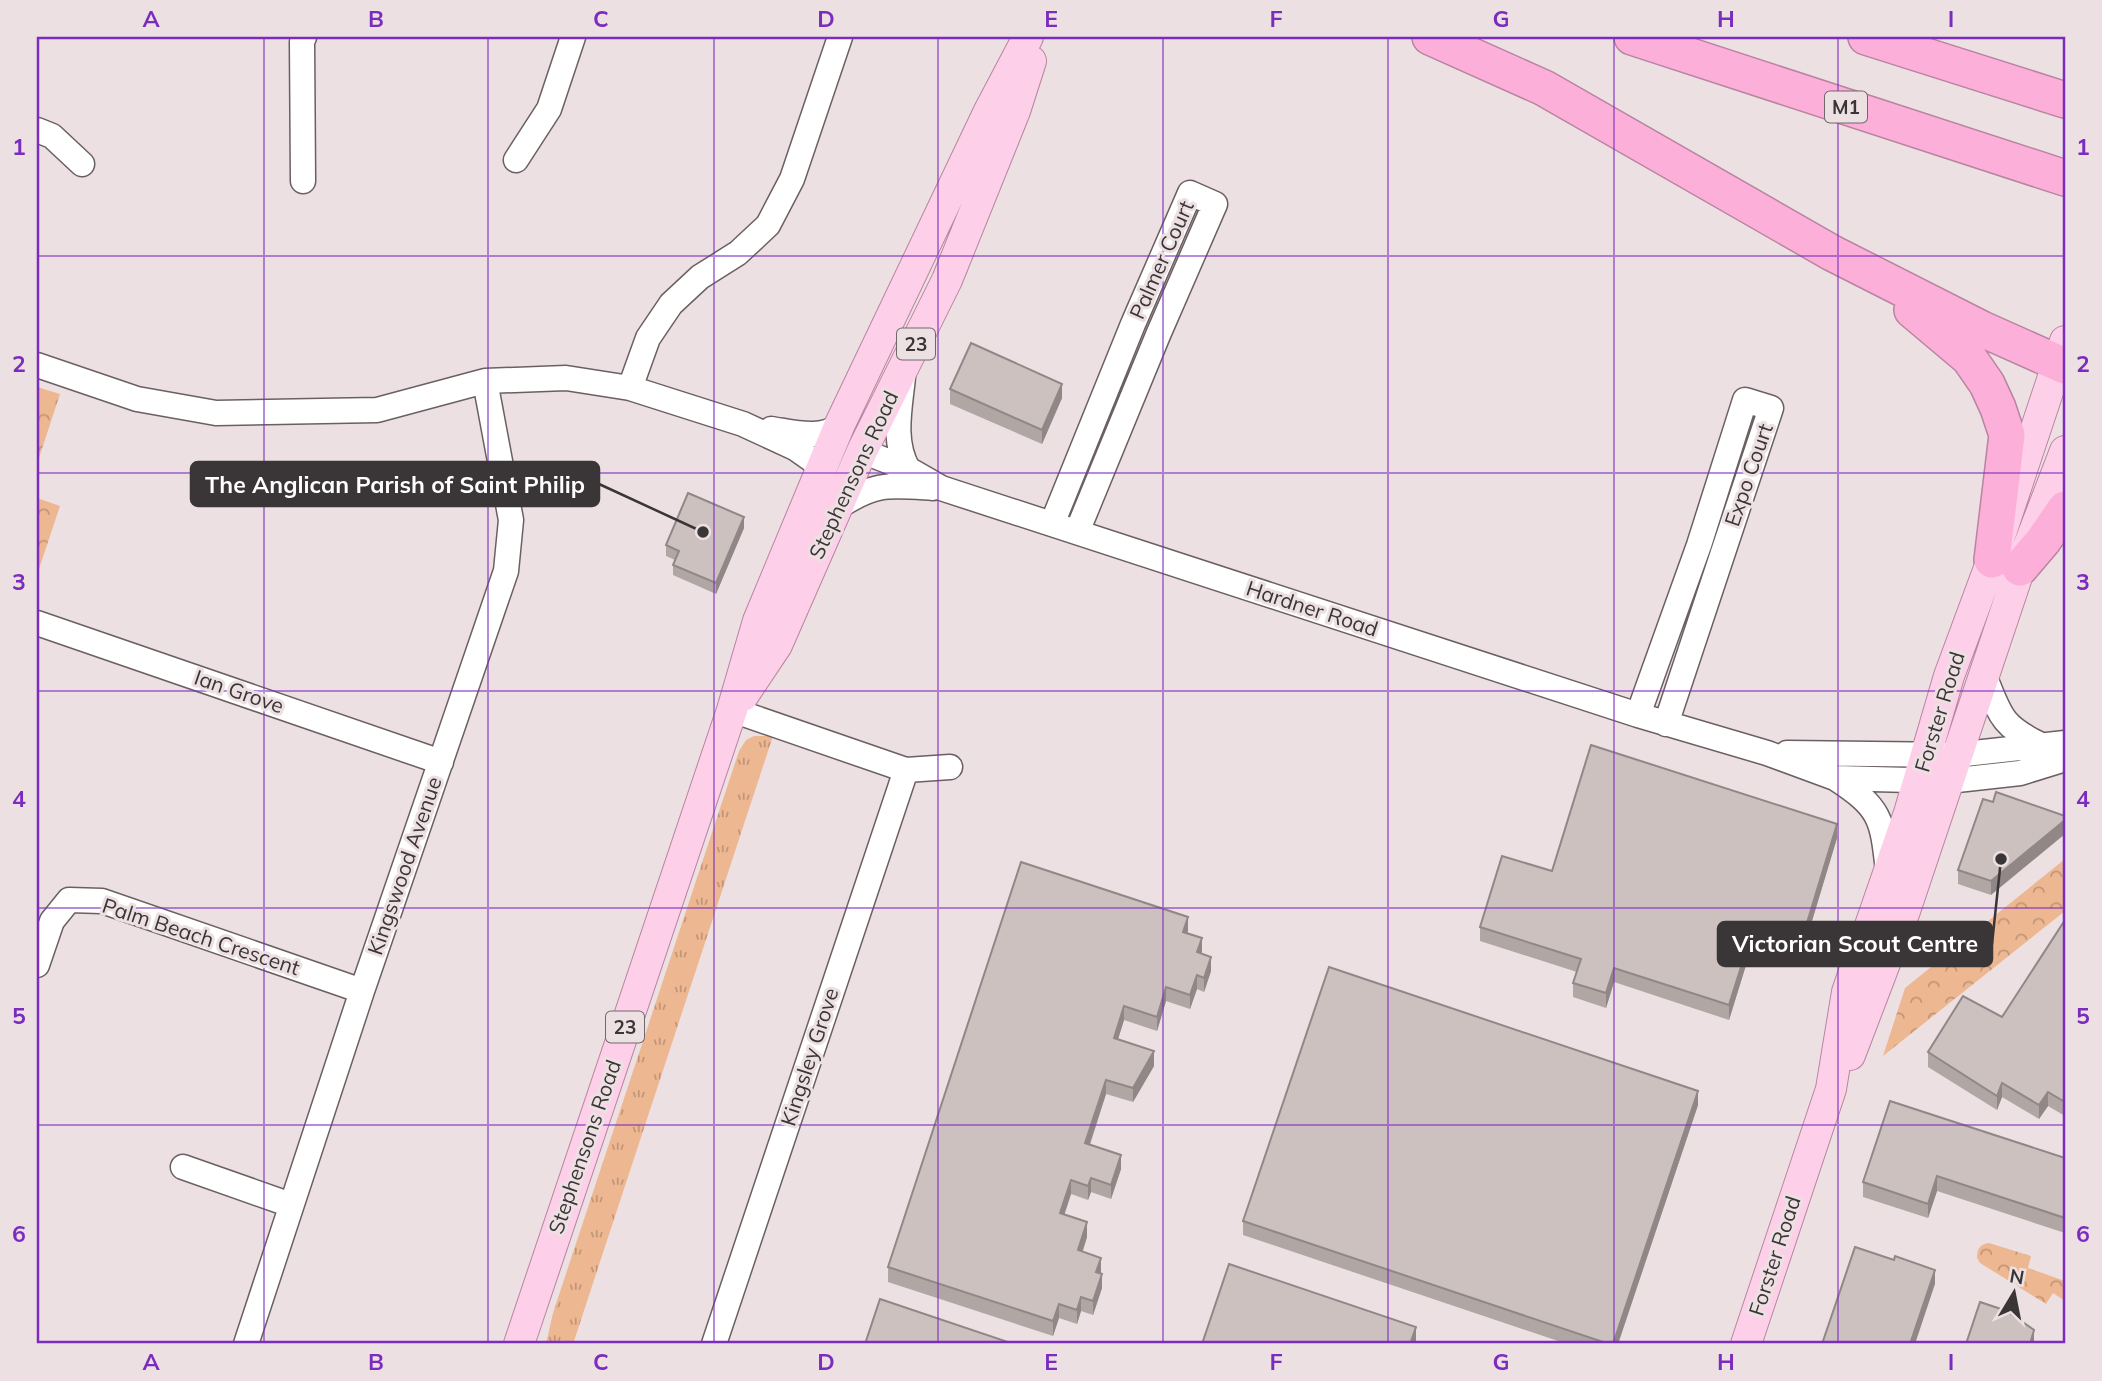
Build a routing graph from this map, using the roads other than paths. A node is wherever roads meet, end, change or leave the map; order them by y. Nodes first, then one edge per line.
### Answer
1 (304, 37) edge
2 (573, 37) edge
3 (840, 37) edge
4 (1028, 37) edge
5 (1038, 37) edge
6 (1430, 37) edge
7 (1632, 37) edge
8 (1866, 37) edge
9 (2065, 100) edge
10 (37, 130) edge
11 (516, 160) dead end
12 (82, 164) dead end
13 (2063, 178) edge
14 (303, 181) dead end
15 (1832, 253) junction
16 (1133, 324) junction
17 (1158, 335) junction
18 (2063, 357) edge
19 (37, 365) edge
20 (904, 369) junction
21 (485, 381) junction
22 (630, 388) junction
23 (743, 424) junction
24 (840, 424) junction
25 (862, 451) junction
26 (2065, 451) edge
27 (822, 467) junction
28 (908, 470) junction
29 (941, 488) junction
30 (838, 508) junction
31 (2065, 509) edge
32 (1052, 524) junction
33 (1077, 532) junction
34 (1699, 545) junction
35 (1723, 553) junction
36 (2006, 564) junction
37 (37, 623) edge
38 (1984, 676) junction
39 (732, 710) junction
40 (1638, 715) junction
41 (1666, 724) junction
42 (2065, 743) edge
43 (2039, 744) junction
44 (1767, 753) junction
45 (2065, 759) edge
46 (441, 762) junction
47 (950, 767) dead end
48 (1922, 768) junction
49 (1952, 768) junction
50 (906, 770) junction
51 (1835, 778) junction
52 (1888, 871) junction
53 (37, 965) edge
54 (362, 991) junction
55 (1831, 1089) junction
56 (183, 1167) dead end
57 (291, 1205) junction
58 (246, 1344) edge
59 (519, 1344) edge
60 (714, 1344) edge
61 (1746, 1344) edge

1 - 14 street
2 - 11 street
3 - 22 street
4 - 24 main road, Stephensons Road / 23
5 - 20 main road, Stephensons Road / 23
6 - 15 highway
7 - 13 highway, M1
8 - 9 highway
10 - 12 street
15 - 18 highway
15 - 36 highway
16 - 17 street
16 - 17 street, Palmer Court
16 - 32 street, Palmer Court
17 - 33 street, Palmer Court
18 - 36 main road, Forster Road
19 - 21 street
20 - 25 main road, Stephensons Road / 23
20 - 28 street
21 - 22 street
21 - 46 street, Kingswood Avenue
22 - 23 street
23 - 24 street
23 - 27 street
24 - 27 main road, Stephensons Road / 23
25 - 27 main road
25 - 28 street, Hardner Road
25 - 30 main road, Stephensons Road / 23
26 - 36 main road, Forster Road
27 - 39 main road, Stephensons Road / 23
28 - 29 street, Hardner Road
29 - 30 street
29 - 32 street, Hardner Road
30 - 39 main road, Stephensons Road / 23
31 - 36 highway
32 - 33 street, Hardner Road
33 - 40 street, Hardner Road
34 - 35 street
34 - 35 street, Expo Court
34 - 40 street, Expo Court
35 - 41 street, Expo Court
36 - 38 main road, Forster Road
36 - 48 main road, Forster Road
37 - 46 street, Ian Grove
38 - 43 street
38 - 49 main road, Forster Road
39 - 50 street
39 - 59 main road, Stephensons Road / 23
40 - 41 street, Hardner Road
41 - 44 street, Hardner Road
42 - 43 street
43 - 49 street
44 - 48 street, Hardner Road
44 - 51 street, Hardner Road
45 - 49 street
46 - 54 street, Kingswood Avenue
47 - 50 street
48 - 49 street
48 - 51 street, Hardner Road
48 - 52 main road, Forster Road
49 - 55 main road, Forster Road
50 - 60 street, Kingsley Grove
51 - 52 street
52 - 55 main road, Forster Road
53 - 54 street, Palm Beach Crescent
54 - 57 street, Kingswood Avenue
55 - 61 main road, Forster Road
56 - 57 street
57 - 58 street, Kingswood Avenue

